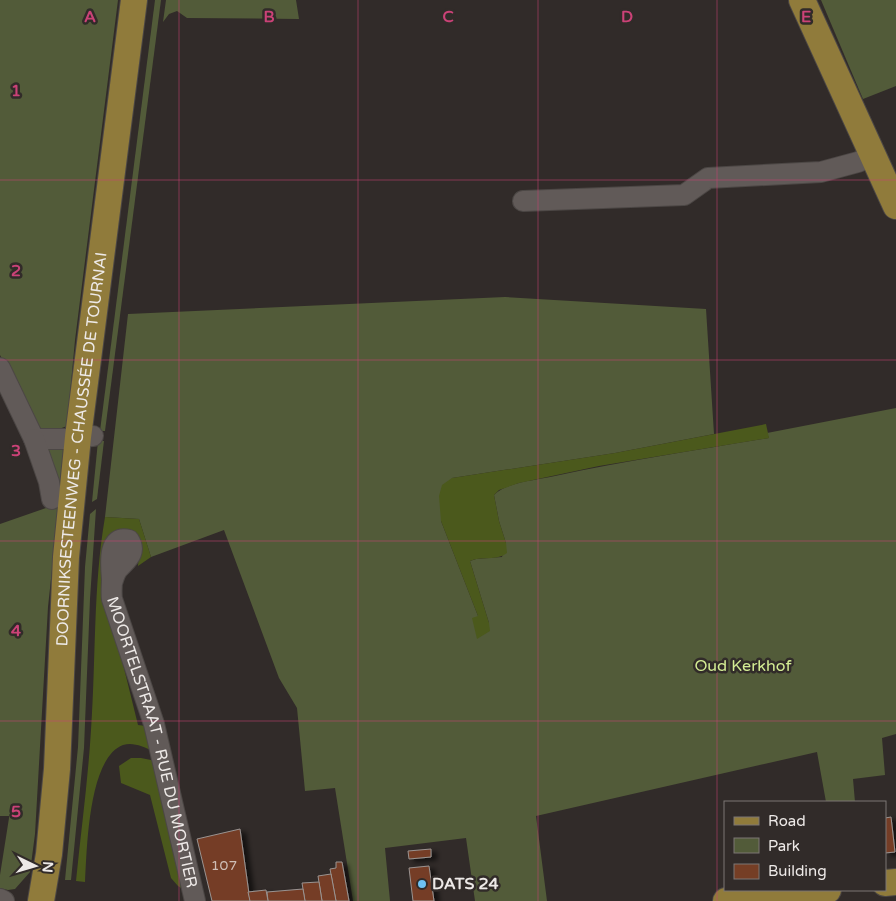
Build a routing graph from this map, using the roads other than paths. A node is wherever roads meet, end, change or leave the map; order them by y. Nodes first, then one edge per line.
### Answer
1 (134, 0) edge
2 (149, 0) edge
3 (802, 0) edge
4 (874, 156) junction
5 (523, 201) dead end
6 (896, 206) edge
7 (0, 368) edge
8 (86, 436) junction
9 (34, 439) junction
10 (52, 499) dead end
11 (112, 583) dead end
12 (819, 891) edge
13 (0, 899) edge
14 (4, 901) edge
15 (41, 901) edge
16 (59, 901) edge
17 (195, 901) edge
18 (731, 901) edge

1 - 8 main road, DOORNIKSESTEENWEG - CHAUSSÉE DE TOURNAI
2 - 8 main road, DOORNIKSESTEENWEG - CHAUSSÉE DE TOURNAI
3 - 4 main road
4 - 5 street
4 - 6 main road
7 - 9 street
8 - 9 street
8 - 15 main road, DOORNIKSESTEENWEG - CHAUSSÉE DE TOURNAI
8 - 16 main road, DOORNIKSESTEENWEG - CHAUSSÉE DE TOURNAI
9 - 10 street
11 - 17 street, MOORTELSTRAAT - RUE DU MORTIER
12 - 18 main road
13 - 14 street

